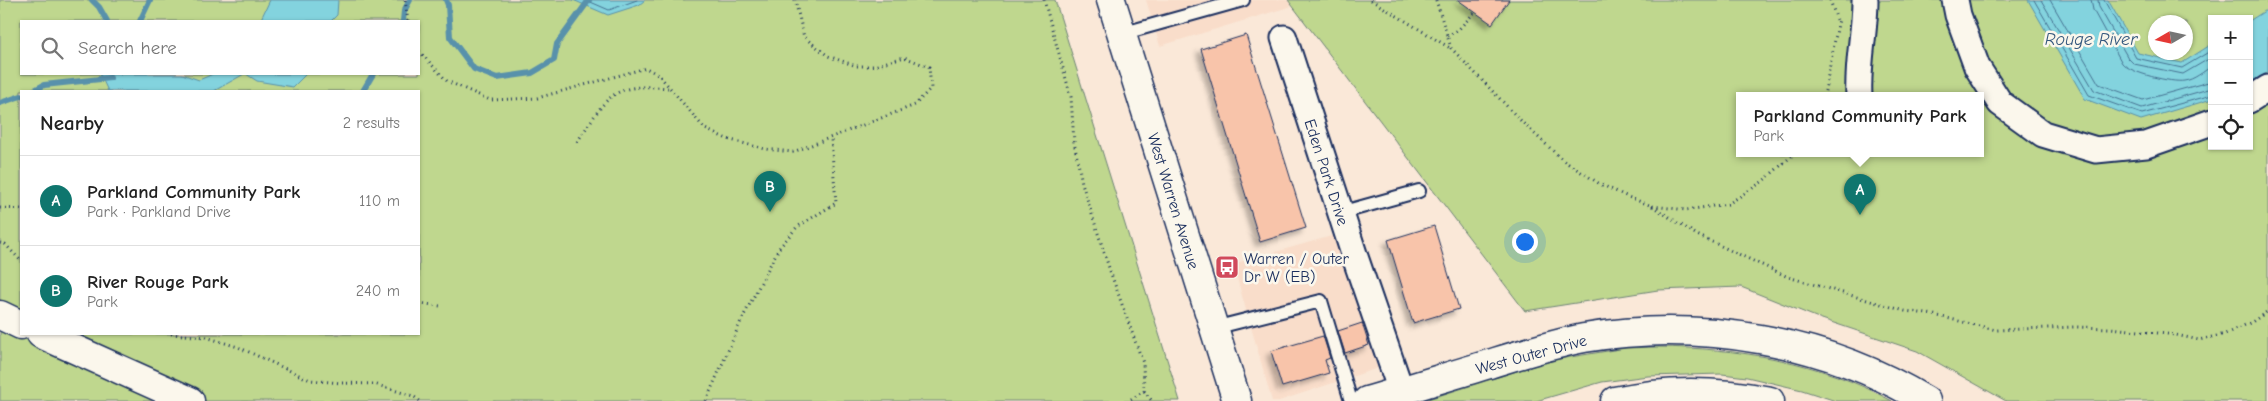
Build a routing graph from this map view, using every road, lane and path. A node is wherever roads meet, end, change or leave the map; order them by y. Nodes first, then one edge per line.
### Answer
1 (404, 0) edge
2 (795, 0) edge
3 (1044, 0) edge
4 (1111, 0) edge
5 (1243, 0) edge
6 (1371, 0) edge
7 (1436, 0) edge
8 (1830, 0) edge
9 (1866, 0) edge
10 (1955, 0) edge
11 (1475, 12) dead end
12 (1840, 17) dead end
13 (408, 20) edge
14 (1838, 26) junction
15 (1121, 34) junction
16 (1447, 36) junction
17 (1284, 38) dead end
18 (1451, 48) junction
19 (420, 52) edge
20 (669, 88) junction
21 (2268, 88) edge
22 (1825, 92) edge
23 (1859, 92) edge
24 (2253, 97) edge
25 (1990, 104) edge
26 (2208, 123) edge
27 (831, 140) junction
28 (577, 142) dead end
29 (1791, 157) edge
30 (1418, 191) dead end
31 (1652, 206) junction
32 (0, 208) edge
33 (20, 209) edge
34 (1340, 213) junction
35 (0, 243) edge
36 (20, 260) edge
37 (420, 303) edge
38 (440, 306) dead end
39 (2268, 311) edge
40 (0, 315) edge
41 (20, 325) edge
42 (1214, 328) junction
43 (43, 335) edge
44 (183, 335) edge
45 (1144, 391) junction
46 (1401, 391) junction
47 (190, 401) edge
48 (420, 401) edge
49 (706, 401) edge
50 (1128, 401) edge
51 (1152, 401) edge
52 (1237, 401) edge
53 (1351, 401) edge
54 (1367, 401) edge
55 (1618, 401) edge
56 (1770, 401) edge
57 (1926, 401) edge

1 - 13 path
2 - 27 path
3 - 45 path
4 - 15 main road, West Warren Avenue
5 - 15 lane
6 - 18 path
7 - 16 path
8 - 14 path
9 - 23 street
10 - 25 street
11 - 16 path
12 - 14 path
14 - 22 path
15 - 42 main road, West Warren Avenue
16 - 18 path
17 - 34 street, Eden Park Drive
18 - 31 path
19 - 20 path
20 - 27 path
20 - 28 path
21 - 24 street
25 - 26 street
27 - 49 path
29 - 31 path
30 - 34 lane
31 - 39 path
32 - 33 path
34 - 46 street, Eden Park Drive
35 - 36 path
37 - 38 path
40 - 41 main road
42 - 52 main road, West Warren Avenue
42 - 53 lane
43 - 47 main road
44 - 48 path
45 - 50 path
45 - 51 path
46 - 54 main road, West Outer Drive
46 - 57 main road, West Outer Drive
55 - 56 main road

